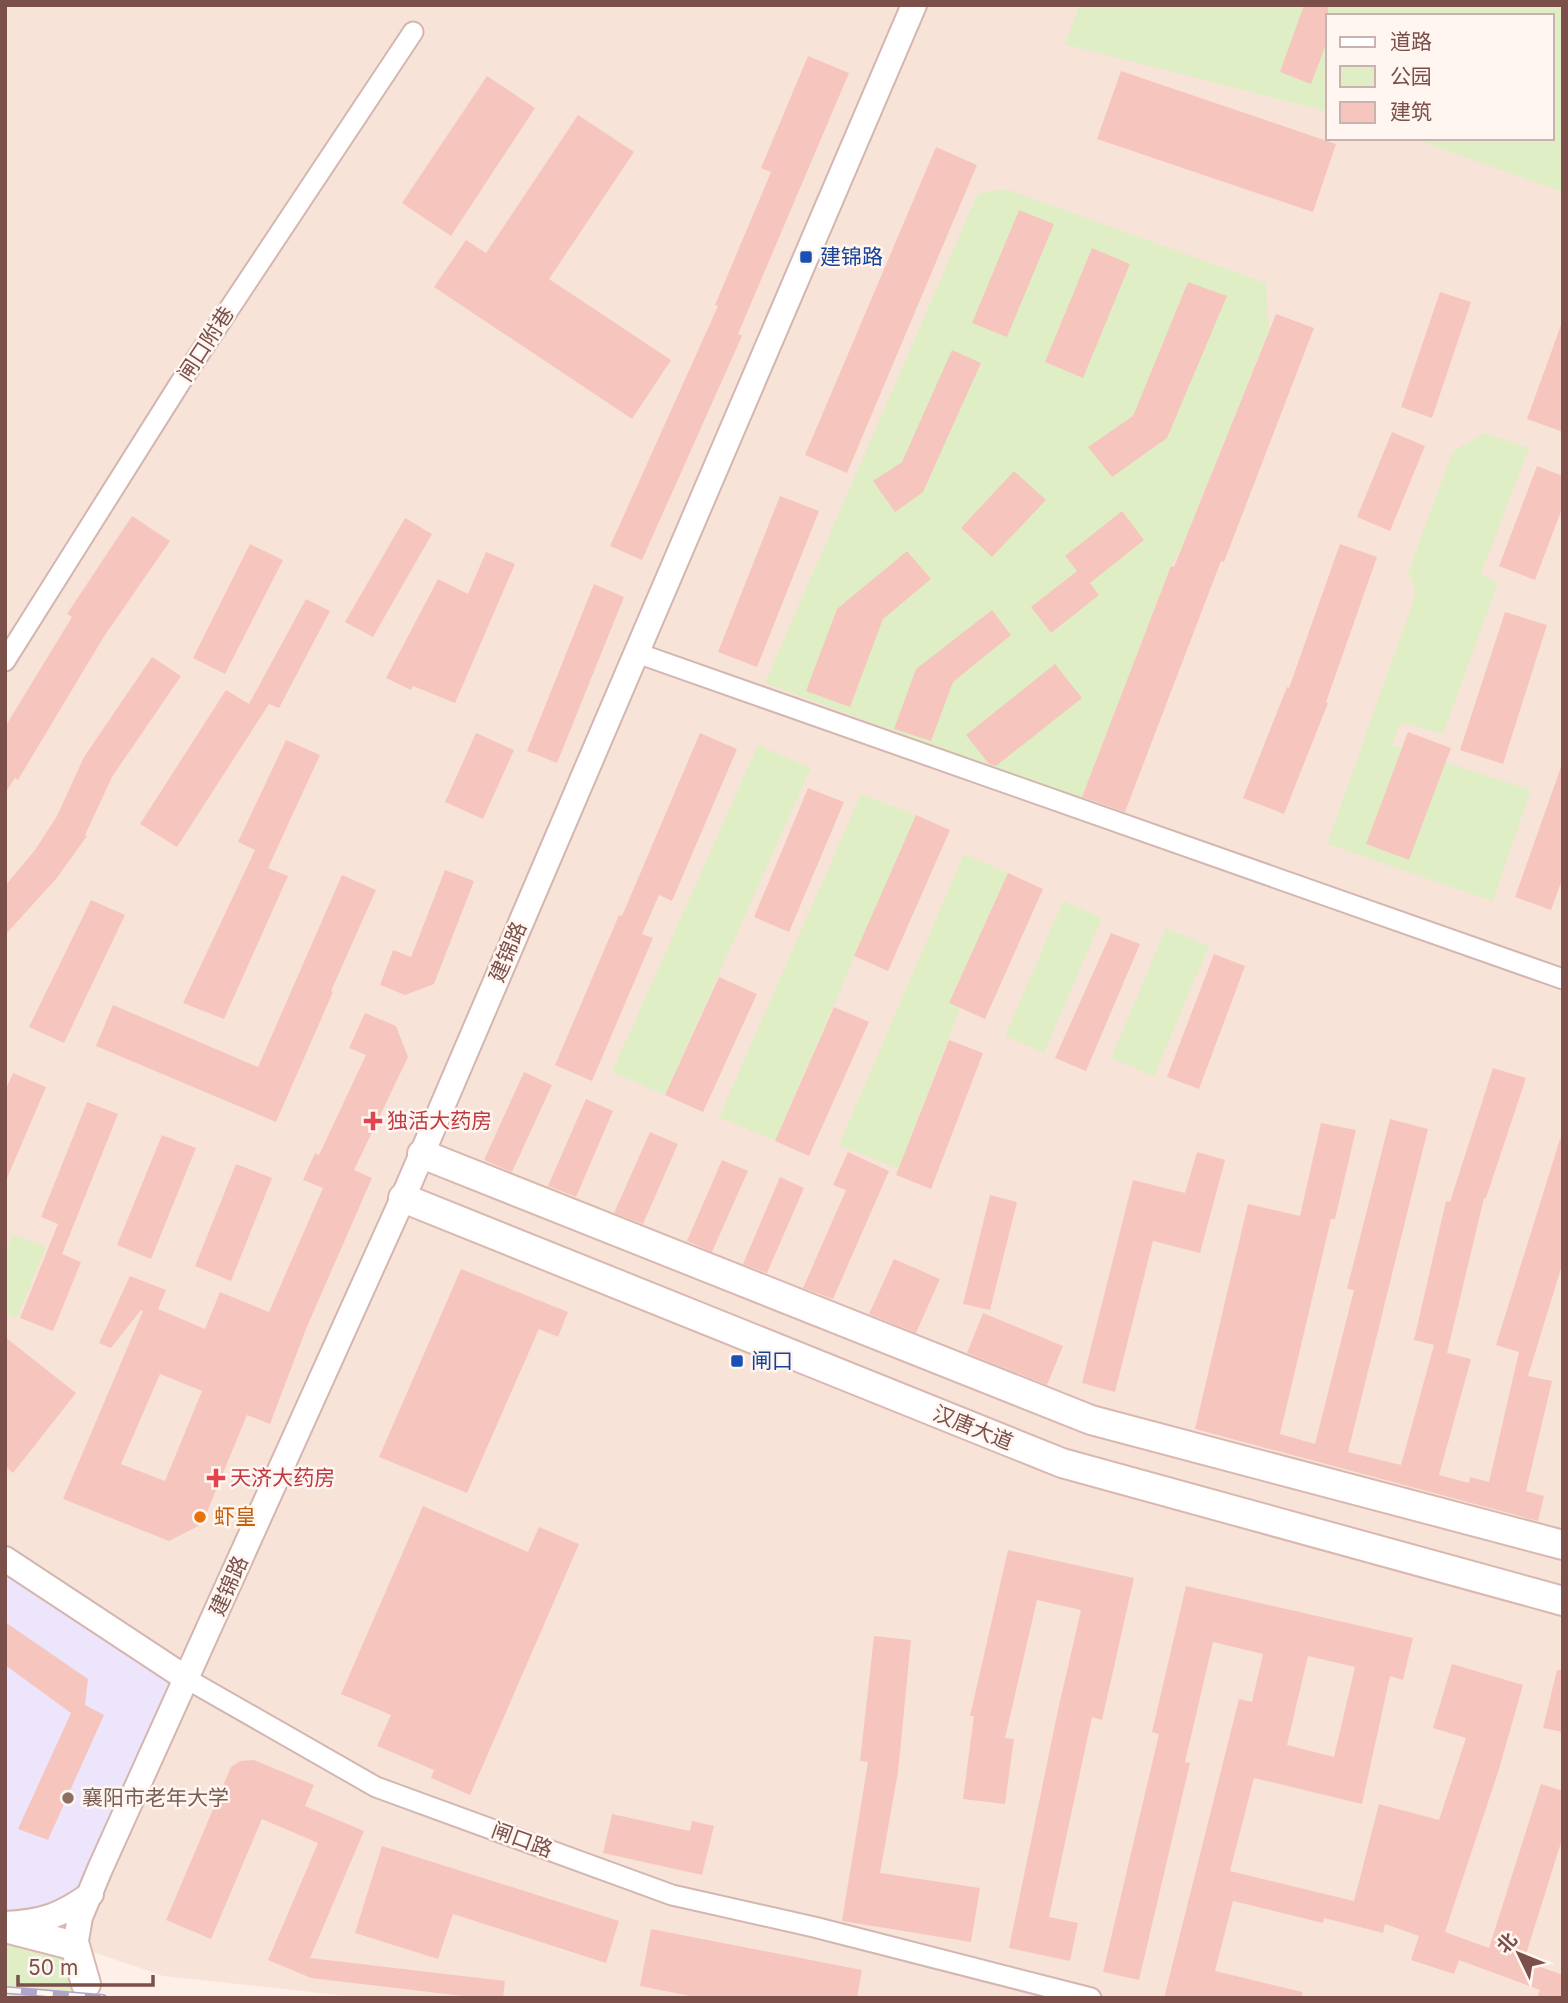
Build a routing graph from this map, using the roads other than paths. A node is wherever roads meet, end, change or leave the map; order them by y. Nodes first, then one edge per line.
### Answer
1 (913, 5) edge
2 (414, 32) dead end
3 (636, 653) junction
4 (5, 661) edge
5 (1563, 979) edge
6 (422, 1154) junction
7 (403, 1198) junction
8 (1563, 1545) edge
9 (5, 1559) edge
10 (1563, 1601) edge
11 (187, 1679) junction
12 (91, 1894) junction
13 (5, 1926) edge
14 (75, 1946) junction
15 (86, 1984) dead end
16 (1091, 1998) edge

1 - 3 street, 建锦路
2 - 4 street, 闸口附巷
3 - 5 street
3 - 6 street, 建锦路
6 - 7 street, 建锦路
6 - 8 main road
7 - 10 main road, 汉唐大道
7 - 11 street, 建锦路
9 - 11 street, 闸口路
11 - 12 street, 建锦路
11 - 16 street, 闸口路
12 - 13 street
12 - 14 street, 建锦路
13 - 14 main road
14 - 15 main road

